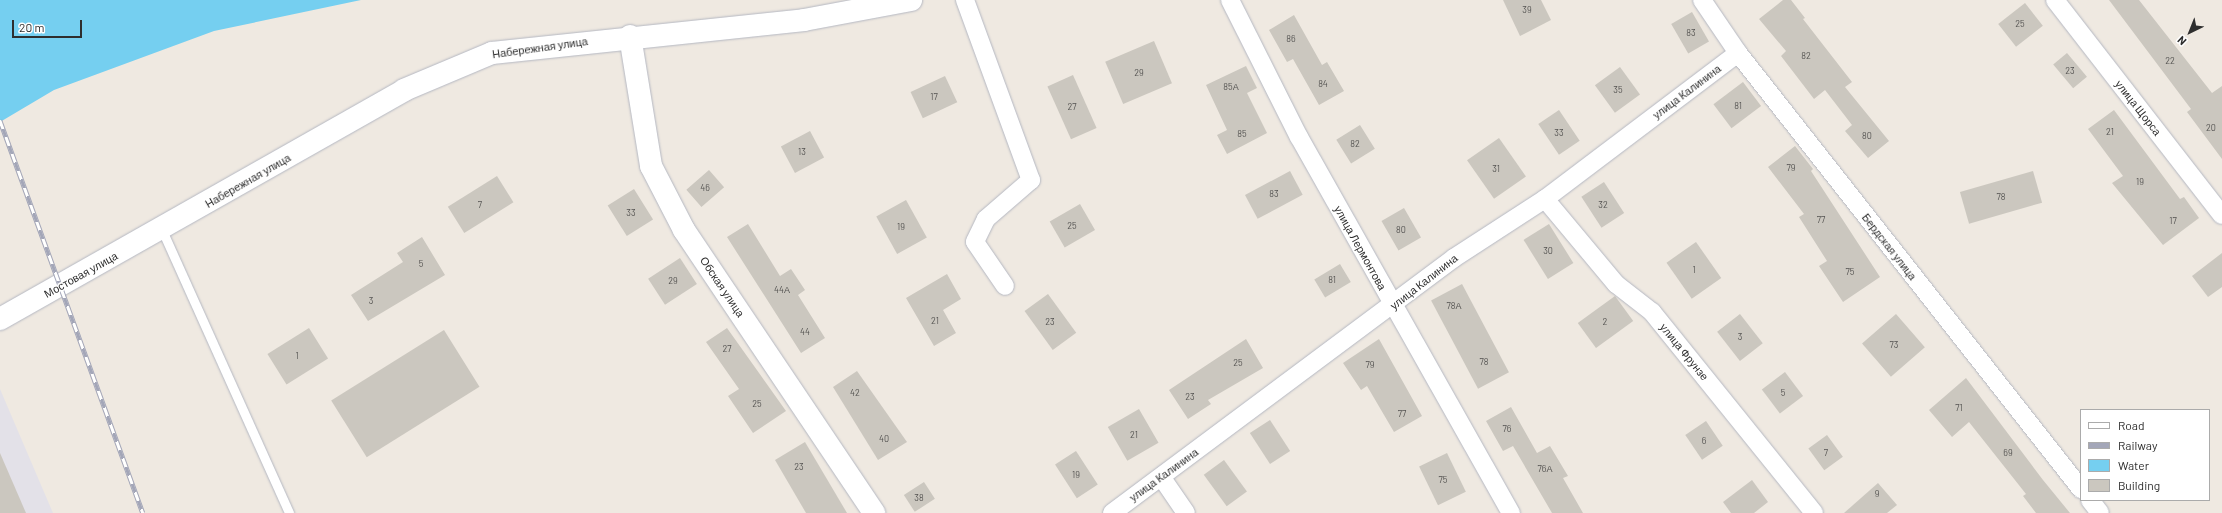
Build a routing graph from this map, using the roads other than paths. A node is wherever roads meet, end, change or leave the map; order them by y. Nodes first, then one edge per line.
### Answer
1 (911, 0) edge
2 (965, 0) edge
3 (1230, 0) edge
4 (1702, 0) edge
5 (2055, 0) edge
6 (630, 36) junction
7 (1738, 53) junction
8 (1546, 199) junction
9 (2222, 215) edge
10 (162, 230) junction
11 (1005, 286) dead end
12 (1392, 307) junction
13 (0, 319) edge
14 (1162, 478) junction
15 (2080, 488) edge
16 (2091, 501) edge
17 (289, 513) edge
18 (874, 513) edge
19 (1112, 513) edge
20 (1186, 513) edge
21 (1511, 513) edge
22 (1814, 513) edge
23 (2100, 513) edge

1 - 6 street, Набережная улица
2 - 11 street
3 - 12 street, улица Лермонтова
4 - 7 street, Бердская улица
5 - 9 street, улица Щорса
6 - 10 street, Набережная улица
6 - 18 street, Обская улица
7 - 8 street, улица Калинина
7 - 15 street, Бердская улица
8 - 12 street, улица Калинина
8 - 22 street, улица Фрунзе
10 - 13 street, Мостовая улица
10 - 17 lane
12 - 14 street, улица Калинина
12 - 21 street, улица Лермонтова
14 - 19 street, улица Калинина
14 - 20 street
16 - 23 street

